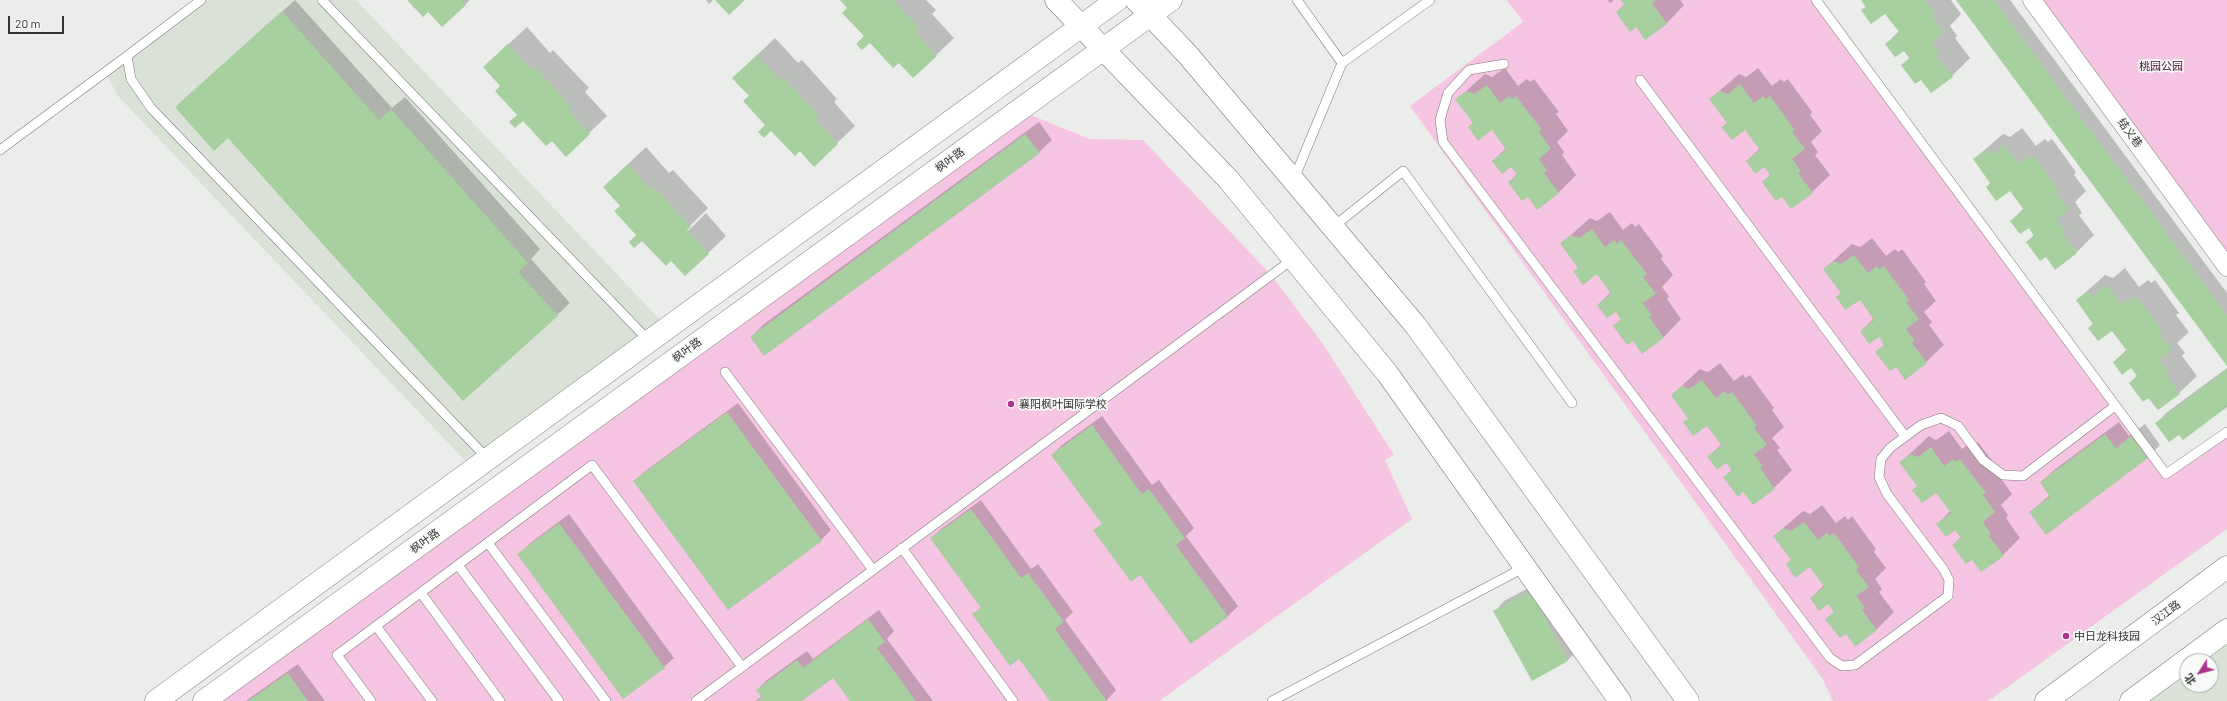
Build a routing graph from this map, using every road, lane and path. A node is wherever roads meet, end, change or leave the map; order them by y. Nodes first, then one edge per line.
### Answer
1 (201, 0) edge
2 (322, 0) edge
3 (1056, 0) edge
4 (1117, 0) edge
5 (1171, 0) edge
6 (1297, 0) edge
7 (1430, 0) edge
8 (1816, 0) edge
9 (2032, 0) edge
10 (1143, 8) edge
11 (1081, 26) junction
12 (1103, 49) junction
13 (128, 56) junction
14 (1342, 63) junction
15 (1504, 64) dead end
16 (1640, 80) dead end
17 (0, 150) edge
18 (1293, 180) junction
19 (1333, 227) junction
20 (1293, 259) junction
21 (2227, 267) edge
22 (649, 341) junction
23 (725, 372) dead end
24 (1572, 403) dead end
25 (2115, 406) junction
26 (2227, 432) edge
27 (1905, 436) junction
28 (488, 459) junction
29 (488, 543) junction
30 (902, 548) junction
31 (458, 565) junction
32 (1525, 567) junction
33 (2227, 567) edge
34 (873, 570) junction
35 (421, 593) junction
36 (376, 626) junction
37 (2227, 630) edge
38 (742, 667) junction
39 (156, 701) edge
40 (204, 701) edge
41 (371, 701) edge
42 (432, 701) edge
43 (500, 701) edge
44 (559, 701) edge
45 (606, 701) edge
46 (696, 701) edge
47 (1013, 701) edge
48 (1272, 701) edge
49 (1620, 701) edge
50 (1688, 701) edge
51 (2046, 701) edge
52 (2131, 701) edge

1 - 13 lane
2 - 22 lane
3 - 11 street
4 - 11 street
5 - 10 street, 枫叶路
6 - 14 lane
7 - 14 lane
8 - 25 lane
9 - 21 street, 结义巷
10 - 12 street, 枫叶路
10 - 18 street
11 - 12 street
11 - 22 street
12 - 20 street
12 - 40 street, 枫叶路
13 - 17 lane
13 - 28 lane
14 - 18 lane
15 - 27 lane
16 - 27 lane
18 - 19 street
19 - 24 lane
19 - 50 street
20 - 30 lane
20 - 32 street
22 - 28 street
23 - 34 lane
25 - 26 lane
25 - 27 lane
28 - 39 street
29 - 31 lane
29 - 38 lane
29 - 45 lane
30 - 34 lane
30 - 47 lane
31 - 35 lane
31 - 44 lane
32 - 48 lane
32 - 49 street
33 - 51 street, 汉江路
34 - 38 lane
35 - 36 lane
35 - 43 lane
36 - 41 lane
36 - 42 lane
37 - 52 street
38 - 46 lane

